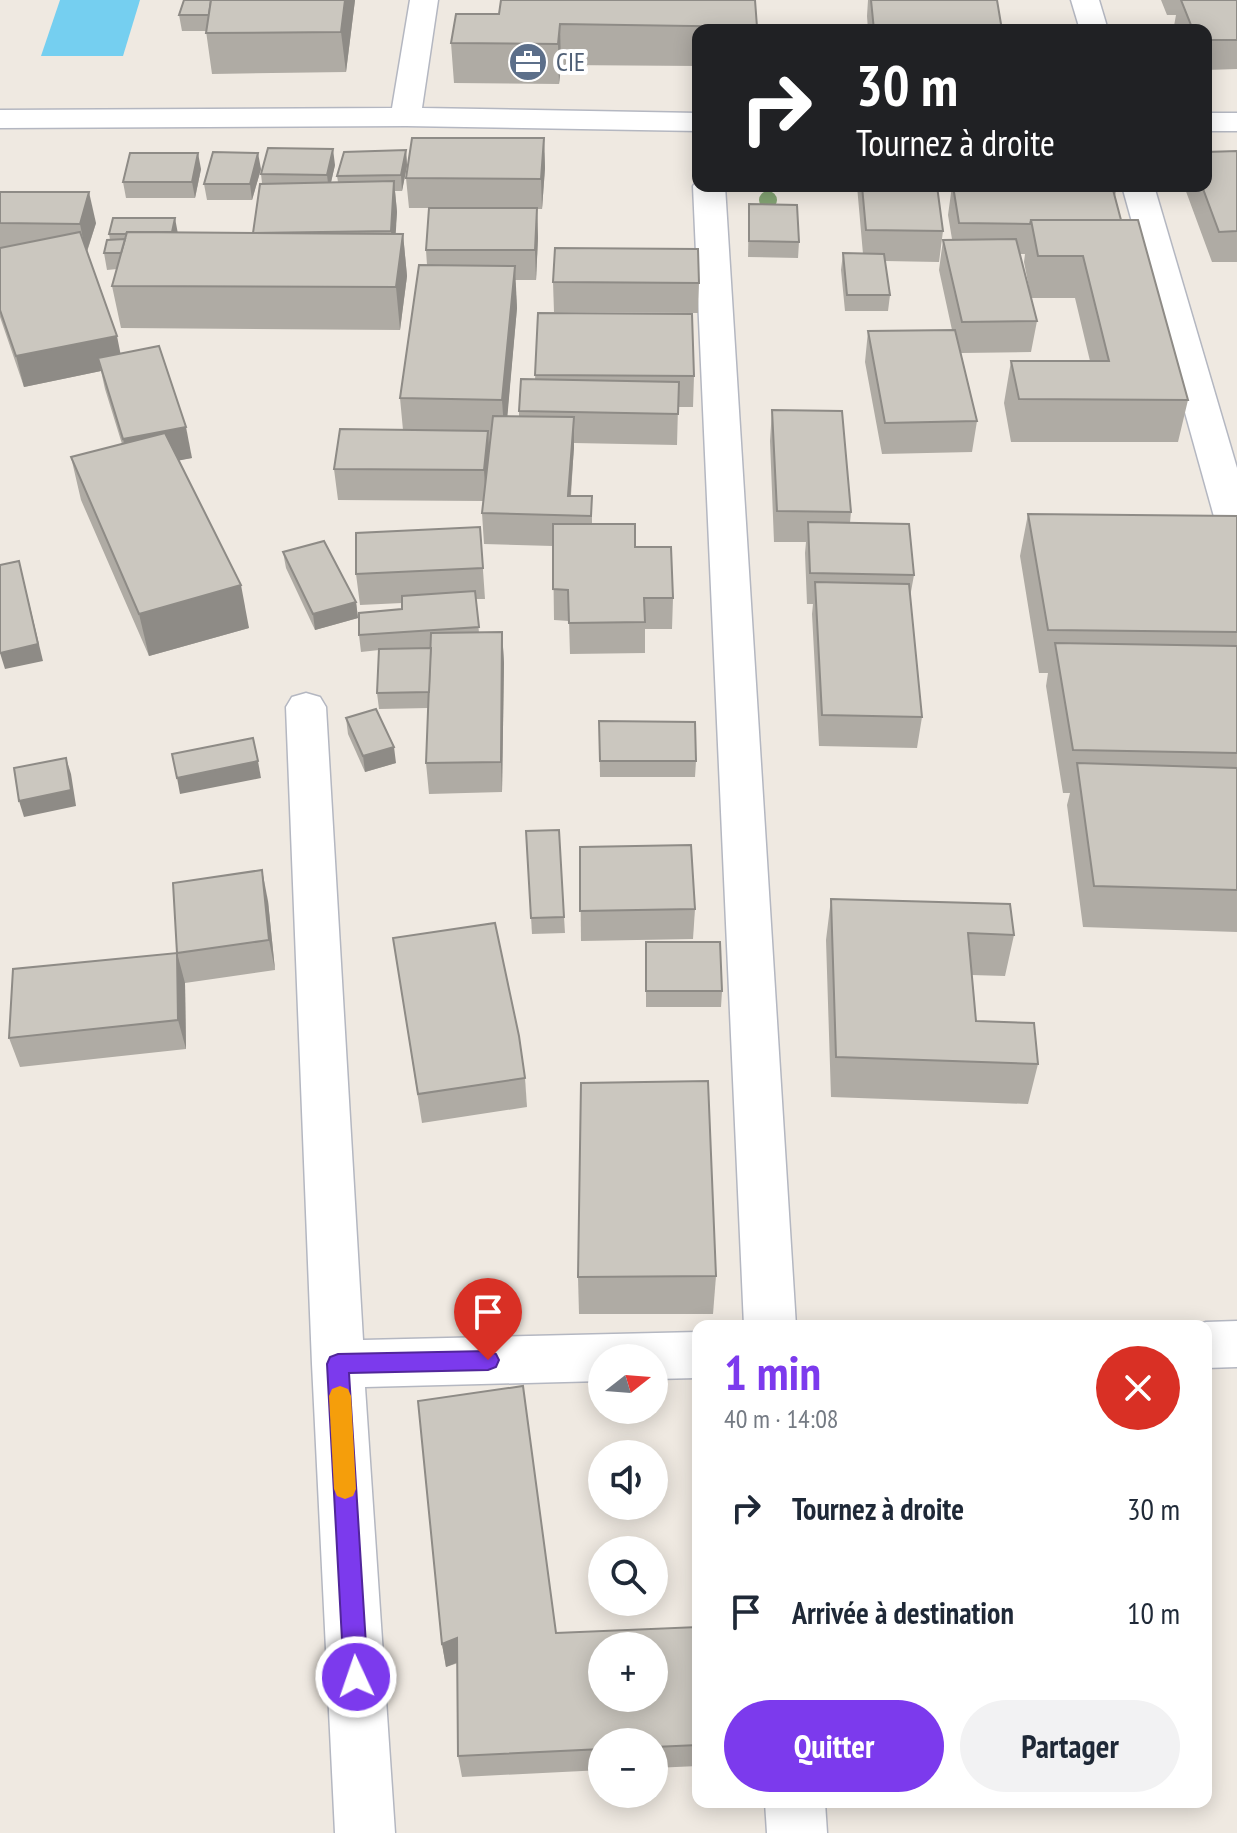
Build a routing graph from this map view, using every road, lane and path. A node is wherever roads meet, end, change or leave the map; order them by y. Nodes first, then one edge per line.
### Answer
1 (424, 0) edge
2 (1085, 0) edge
3 (1092, 24) edge
4 (406, 117) junction
5 (0, 119) edge
6 (692, 122) edge
7 (1212, 122) edge
8 (1237, 122) edge
9 (709, 192) edge
10 (1140, 192) edge
11 (1237, 531) edge
12 (306, 707) dead end
13 (770, 1320) edge
14 (1237, 1344) edge
15 (1212, 1345) edge
16 (692, 1355) edge
17 (338, 1364) junction
18 (795, 1808) edge
19 (365, 1833) edge
20 (797, 1833) edge

1 - 4 street
2 - 3 street
4 - 5 street
4 - 6 street
7 - 8 street
9 - 13 street
10 - 11 street
12 - 17 street
14 - 15 street
16 - 17 street
17 - 19 street
18 - 20 street

